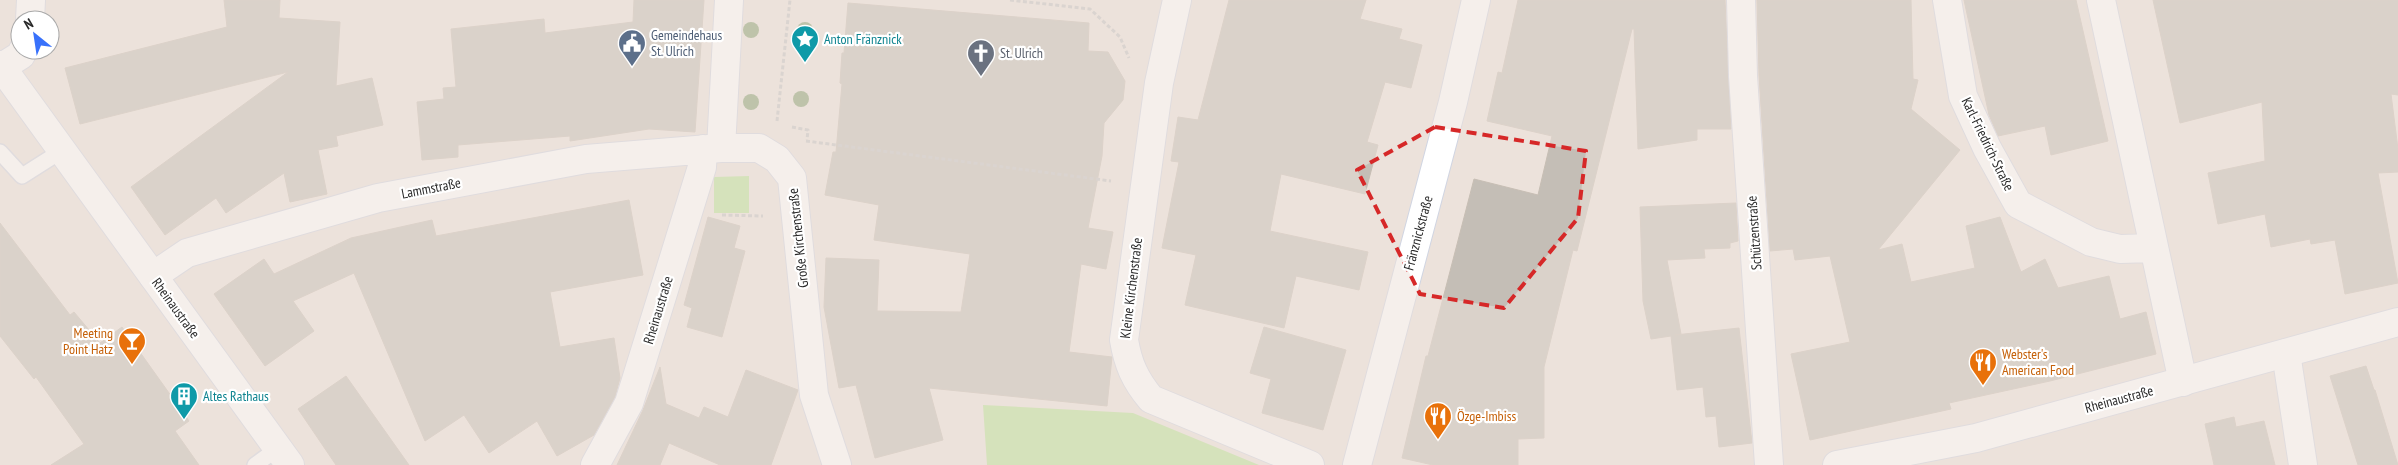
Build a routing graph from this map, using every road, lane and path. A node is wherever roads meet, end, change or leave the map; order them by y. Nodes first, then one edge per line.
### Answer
1 (729, 0) edge
2 (790, 0) edge
3 (1010, 0) edge
4 (1177, 0) edge
5 (1476, 0) edge
6 (1741, 0) edge
7 (1947, 0) edge
8 (2101, 0) edge
9 (1, 66) edge
10 (1159, 83) junction
11 (712, 148) junction
12 (759, 148) junction
13 (63, 150) junction
14 (0, 152) edge
15 (783, 165) junction
16 (1144, 186) junction
17 (689, 210) junction
18 (796, 216) junction
19 (2153, 248) junction
20 (153, 276) junction
21 (2398, 322) edge
22 (2286, 353) junction
23 (2183, 382) junction
24 (284, 457) edge
25 (255, 465) edge
26 (594, 465) edge
27 (837, 465) edge
28 (1310, 465) edge
29 (1357, 465) edge
30 (1770, 465) edge
31 (1837, 465) edge
32 (2303, 465) edge

1 - 11 street
2 - 12 path
3 - 10 path
4 - 10 street, Kleine Kirchenstraße
5 - 29 street, Fränznickstraße
6 - 30 street, Schützenstraße
7 - 19 street, Karl-Friedrich-Straße
8 - 19 street
9 - 13 street, Rheinaustraße
10 - 16 street, Kleine Kirchenstraße
11 - 12 street
11 - 17 street, Rheinaustraße
11 - 20 street, Lammstraße
12 - 15 street
13 - 14 lane
13 - 20 street, Rheinaustraße
15 - 16 path
15 - 18 street, Große Kirchenstraße
16 - 28 street, Kleine Kirchenstraße
17 - 18 path
17 - 26 street, Rheinaustraße
18 - 27 street, Große Kirchenstraße
19 - 23 street
20 - 24 street, Rheinaustraße
21 - 22 street, Rheinaustraße
22 - 23 street, Rheinaustraße
22 - 32 street
23 - 31 street, Rheinaustraße
24 - 25 lane

